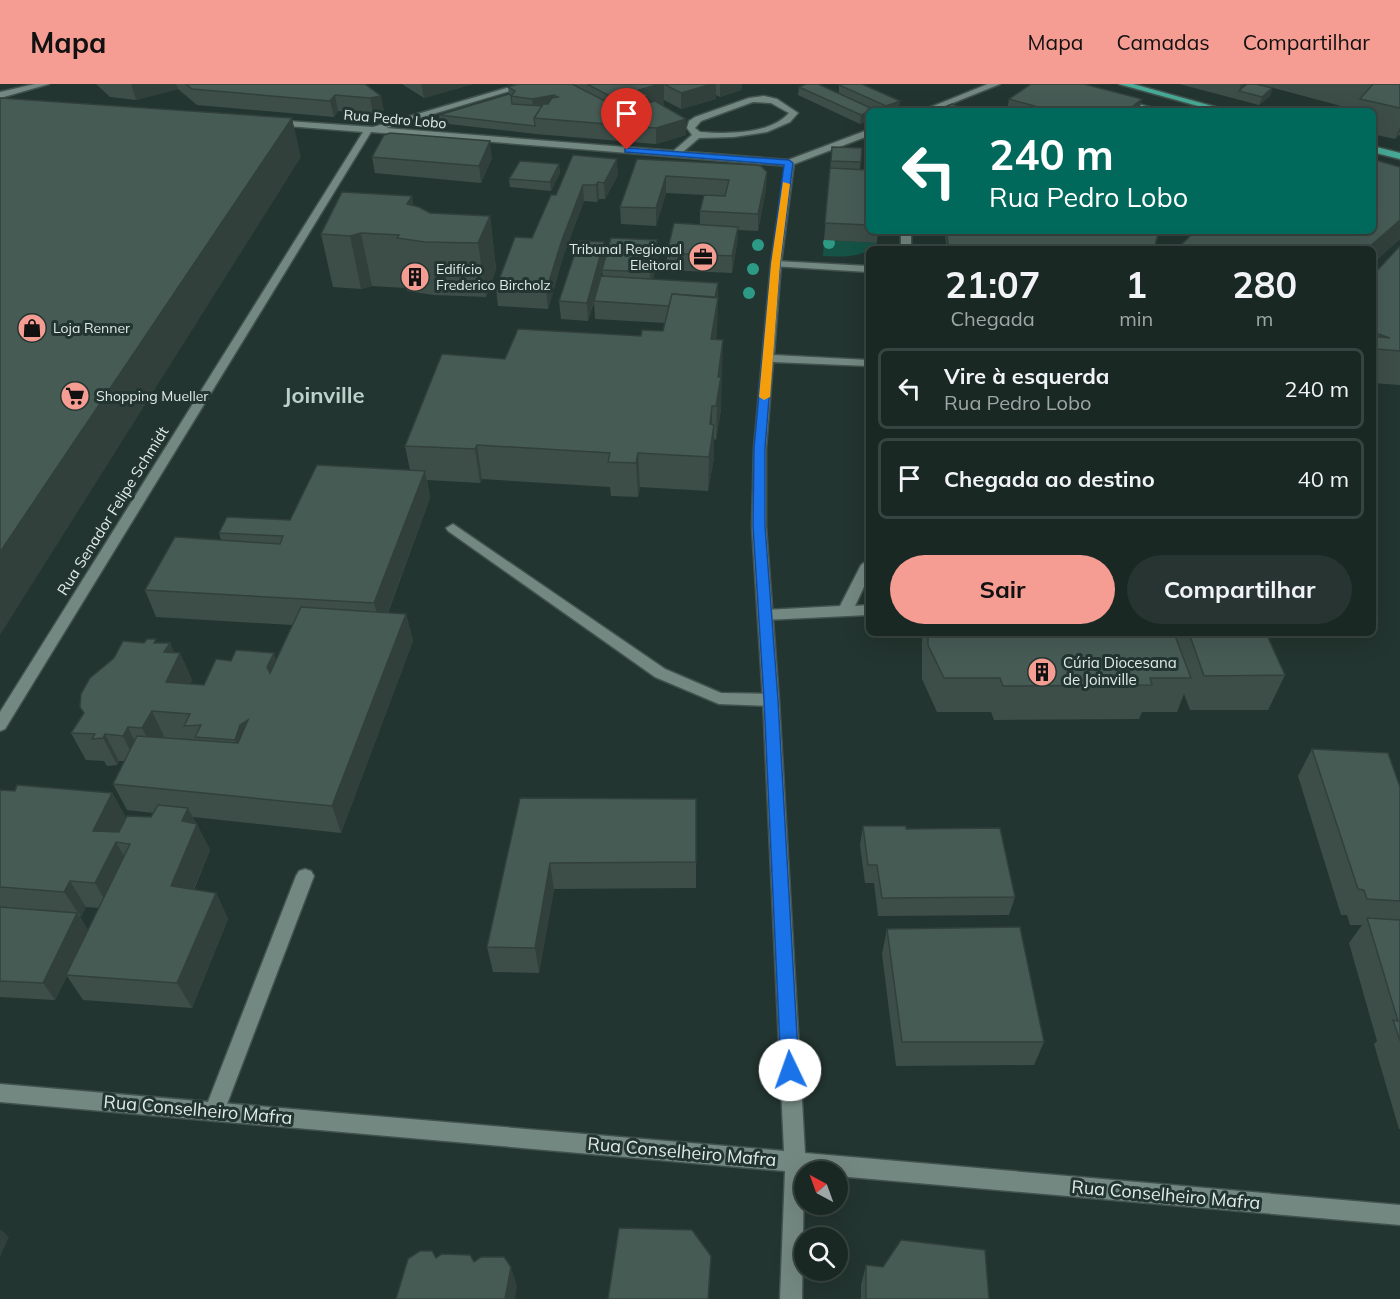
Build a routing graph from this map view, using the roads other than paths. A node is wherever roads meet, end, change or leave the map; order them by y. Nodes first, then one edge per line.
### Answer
1 (45, 84) edge
2 (529, 84) edge
3 (996, 84) edge
4 (1123, 84) edge
5 (0, 95) edge
6 (0, 100) edge
7 (1111, 100) edge
8 (18, 101) edge
9 (933, 108) edge
10 (1142, 108) edge
11 (1215, 108) edge
12 (264, 121) edge
13 (368, 130) junction
14 (866, 134) edge
15 (697, 135) junction
16 (1376, 150) edge
17 (675, 154) junction
18 (1400, 156) edge
19 (789, 163) junction
20 (776, 264) junction
21 (866, 269) edge
22 (768, 358) junction
23 (866, 363) edge
24 (453, 528) dead end
25 (866, 569) edge
26 (845, 610) junction
27 (866, 610) edge
28 (765, 615) junction
29 (771, 700) junction
30 (0, 725) edge
31 (305, 876) dead end
32 (0, 1093) edge
33 (214, 1112) junction
34 (795, 1161) edge
35 (794, 1162) edge
36 (848, 1167) edge
37 (794, 1196) edge
38 (1400, 1215) edge
39 (791, 1299) edge

1 - 5 street
2 - 13 street
3 - 9 street
4 - 11 main road
6 - 8 street
7 - 10 main road
12 - 13 street, Rua Pedro Lobo
13 - 17 street, Rua Pedro Lobo
13 - 30 street, Rua Senador Felipe Schmidt
14 - 19 street
15 - 15 street
15 - 17 street
16 - 18 main road
17 - 19 street, Rua Pedro Lobo
19 - 20 street
20 - 21 street
20 - 22 street
22 - 23 street
22 - 28 street
24 - 29 street
25 - 26 street
26 - 27 street
26 - 28 street
28 - 29 street
29 - 34 street
31 - 33 street
32 - 33 street, Rua Conselheiro Mafra
33 - 35 street, Rua Conselheiro Mafra
36 - 38 street, Rua Conselheiro Mafra
37 - 39 street

